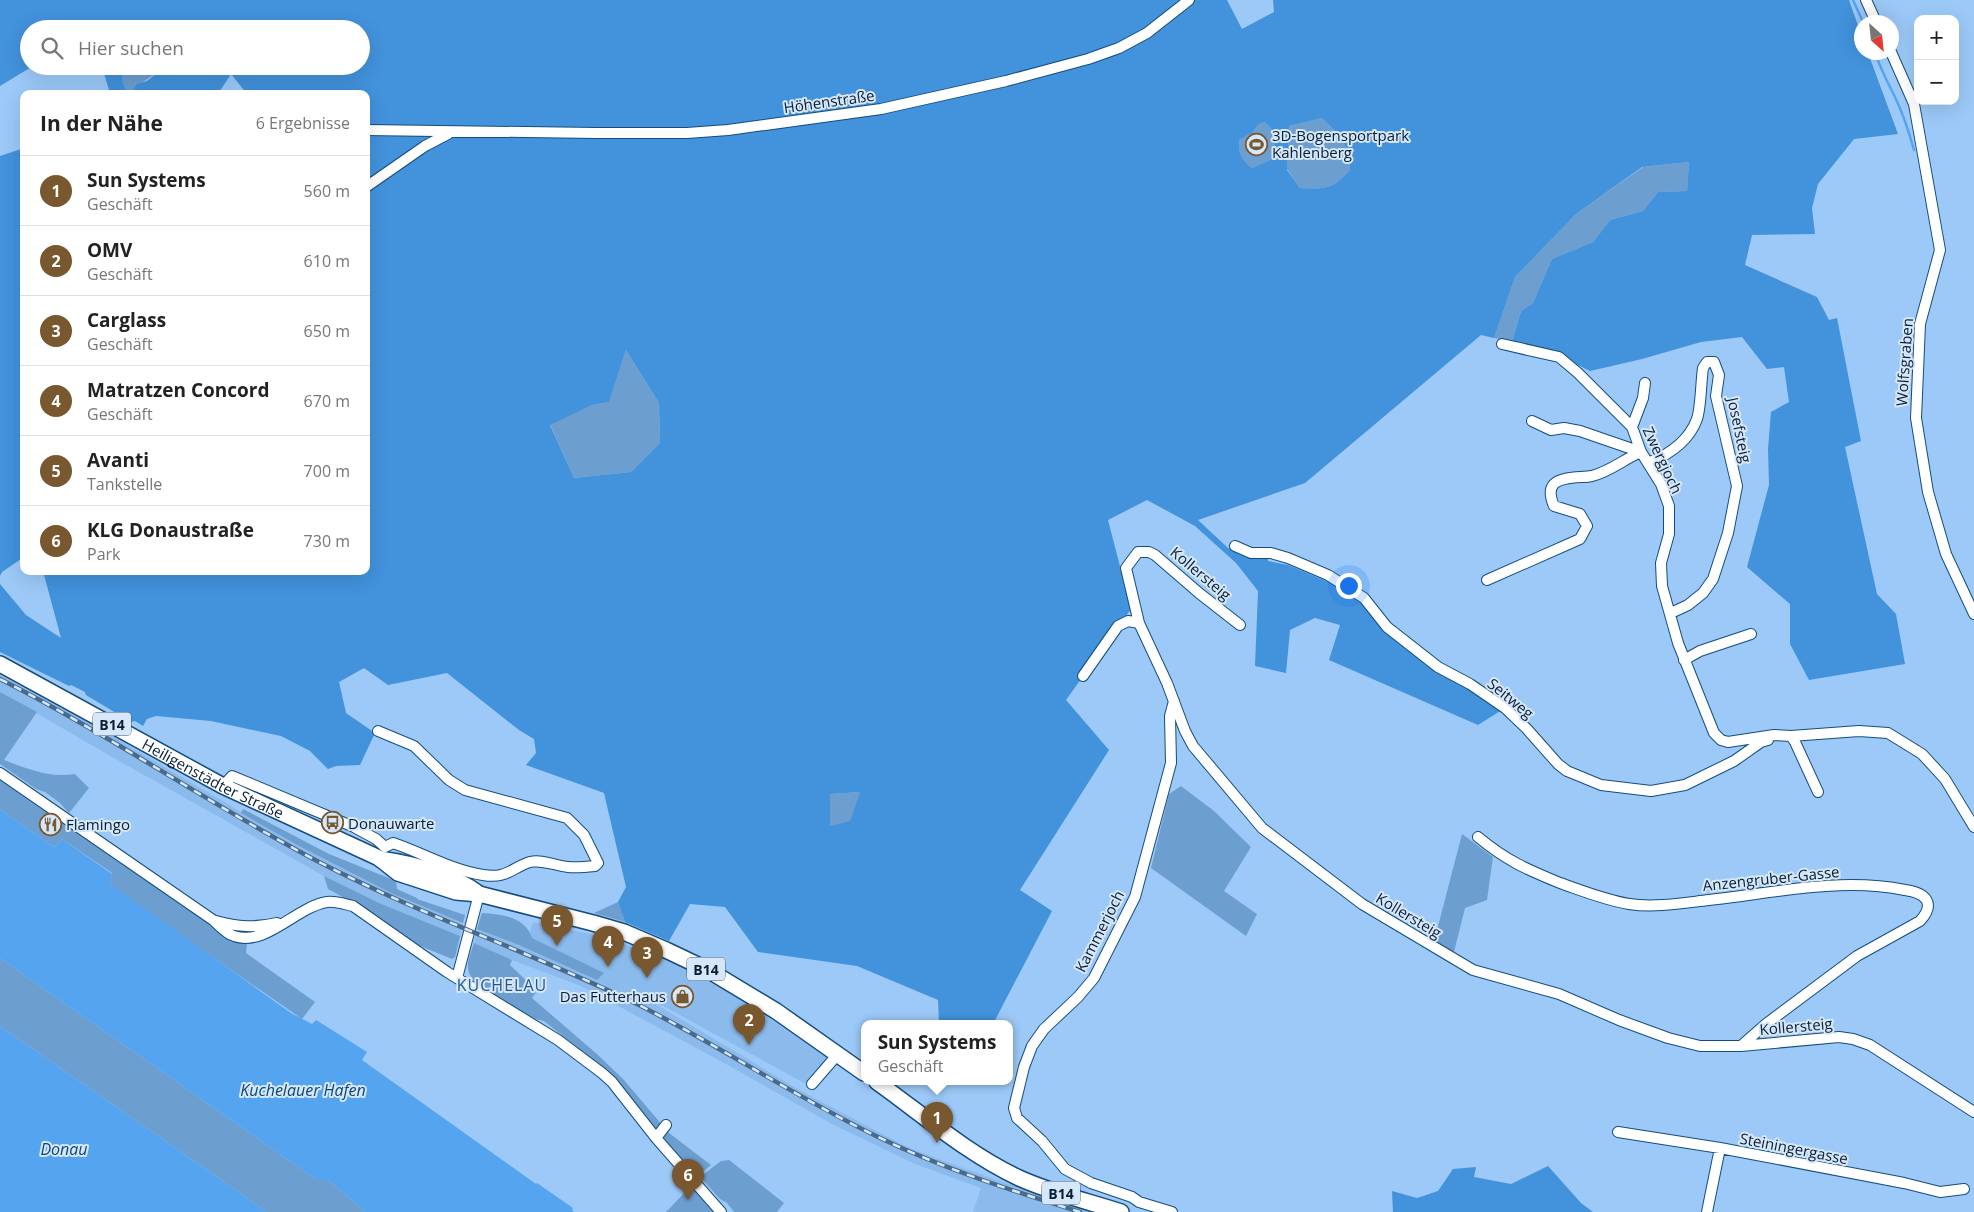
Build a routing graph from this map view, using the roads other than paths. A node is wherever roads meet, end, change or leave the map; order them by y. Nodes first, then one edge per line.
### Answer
1 (1189, 0) edge
2 (1866, 0) edge
3 (1873, 15) edge
4 (1895, 60) edge
5 (370, 130) edge
6 (451, 132) junction
7 (370, 184) edge
8 (1502, 344) dead end
9 (1645, 383) dead end
10 (1532, 421) dead end
11 (1632, 427) junction
12 (1641, 452) junction
13 (1648, 463) junction
14 (1235, 546) dead end
15 (1487, 580) dead end
16 (1671, 613) junction
17 (1974, 614) edge
18 (1139, 623) junction
19 (1240, 625) dead end
20 (1750, 634) dead end
21 (1684, 660) junction
22 (0, 664) edge
23 (1083, 676) dead end
24 (1174, 701) junction
25 (378, 731) dead end
26 (1786, 736) junction
27 (0, 773) edge
28 (1818, 792) dead end
29 (1974, 827) edge
30 (1478, 837) dead end
31 (382, 852) junction
32 (479, 894) junction
33 (457, 978) junction
34 (1741, 1046) junction
35 (838, 1054) junction
36 (861, 1071) edge
37 (812, 1084) dead end
38 (881, 1085) edge
39 (1974, 1112) edge
40 (666, 1125) dead end
41 (1618, 1132) dead end
42 (656, 1138) junction
43 (1720, 1148) junction
44 (1964, 1189) dead end
45 (721, 1212) edge
46 (1121, 1212) edge
47 (1172, 1212) edge
48 (1707, 1212) edge

1 - 6 street, Höhenstraße
2 - 3 street
4 - 17 street, Wolfsgraben
5 - 6 street, Höhenstraße
6 - 7 street, Höhenstraße
8 - 11 street, Zwergjoch
9 - 11 street
10 - 12 street
11 - 12 street, Zwergjoch
12 - 13 street, Zwergjoch
12 - 15 street
13 - 16 street, Zwergjoch
13 - 16 street, Josefsteig
14 - 26 street, Seitweg
16 - 21 street, Zwergjoch
18 - 19 street, Kollersteig
18 - 23 street
18 - 24 street, Kollersteig
20 - 21 street
21 - 26 street, Zwergjoch
22 - 31 main road, Heiligenstädter Straße / B14
24 - 34 street, Kollersteig
24 - 47 street, Kammerjoch
25 - 31 street
26 - 28 street
26 - 29 street
27 - 33 street
30 - 34 street, Anzengruber-Gasse
31 - 32 main road, Heiligenstädter Straße / B14
32 - 33 street
32 - 35 main road, Heiligenstädter Straße / B14
33 - 42 street
34 - 39 street, Kollersteig
35 - 36 main road, B14
35 - 37 street
38 - 46 main road, B14
40 - 42 street
41 - 43 street, Steiningergasse
42 - 45 street
43 - 44 street, Steiningergasse
43 - 48 street

